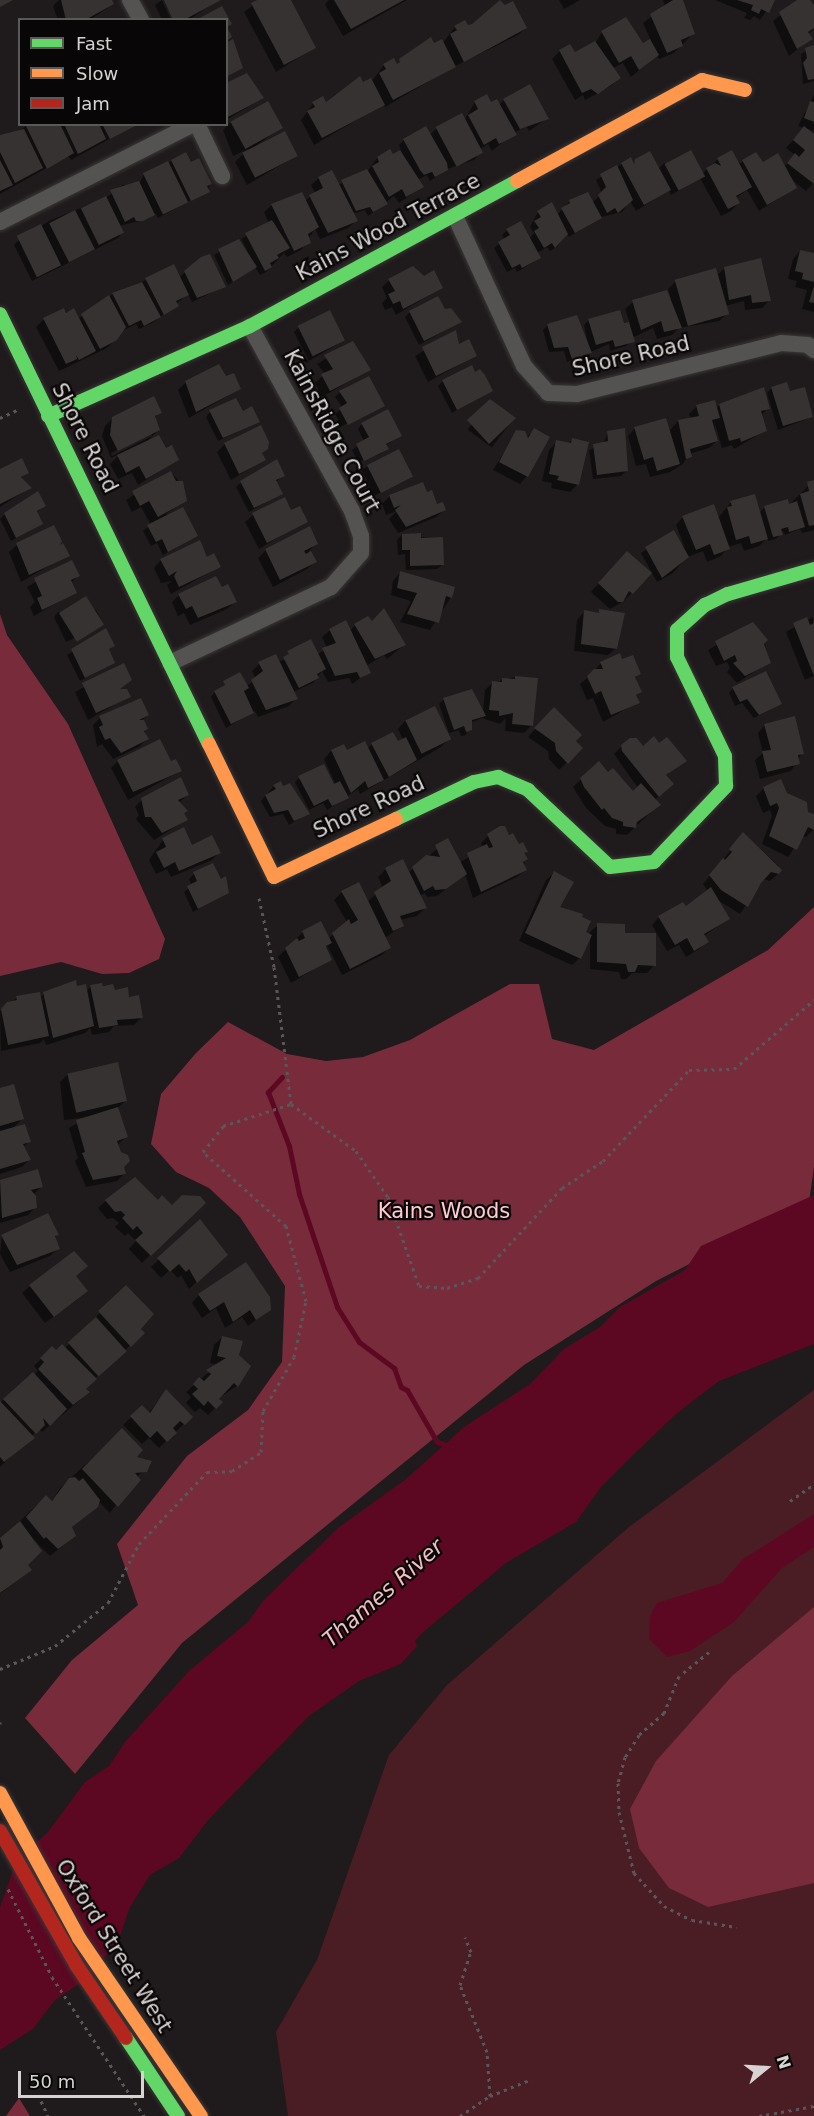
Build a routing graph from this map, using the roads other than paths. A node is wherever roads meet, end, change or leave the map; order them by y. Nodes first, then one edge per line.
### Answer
1 (130, 0) edge
2 (140, 18) edge
3 (745, 90) dead end
4 (191, 126) edge
5 (196, 126) edge
6 (222, 176) dead end
7 (455, 216) junction
8 (0, 222) edge
9 (0, 314) edge
10 (250, 326) junction
11 (814, 350) edge
12 (48, 417) junction
13 (814, 569) edge
14 (170, 663) junction
15 (0, 1793) edge
16 (0, 1831) edge
17 (178, 2116) edge
18 (201, 2116) edge

1 - 2 street
3 - 7 street, Kains Wood Terrace
4 - 8 street
5 - 6 street
7 - 10 street, Kains Wood Terrace
7 - 11 street, Shore Road
9 - 12 street, Shore Road
10 - 12 street, Kains Wood Terrace
10 - 14 street, KainsRidge Court
12 - 14 street, Shore Road
13 - 14 street, Shore Road
15 - 18 street, Oxford Street West
16 - 17 street, Oxford Street West

